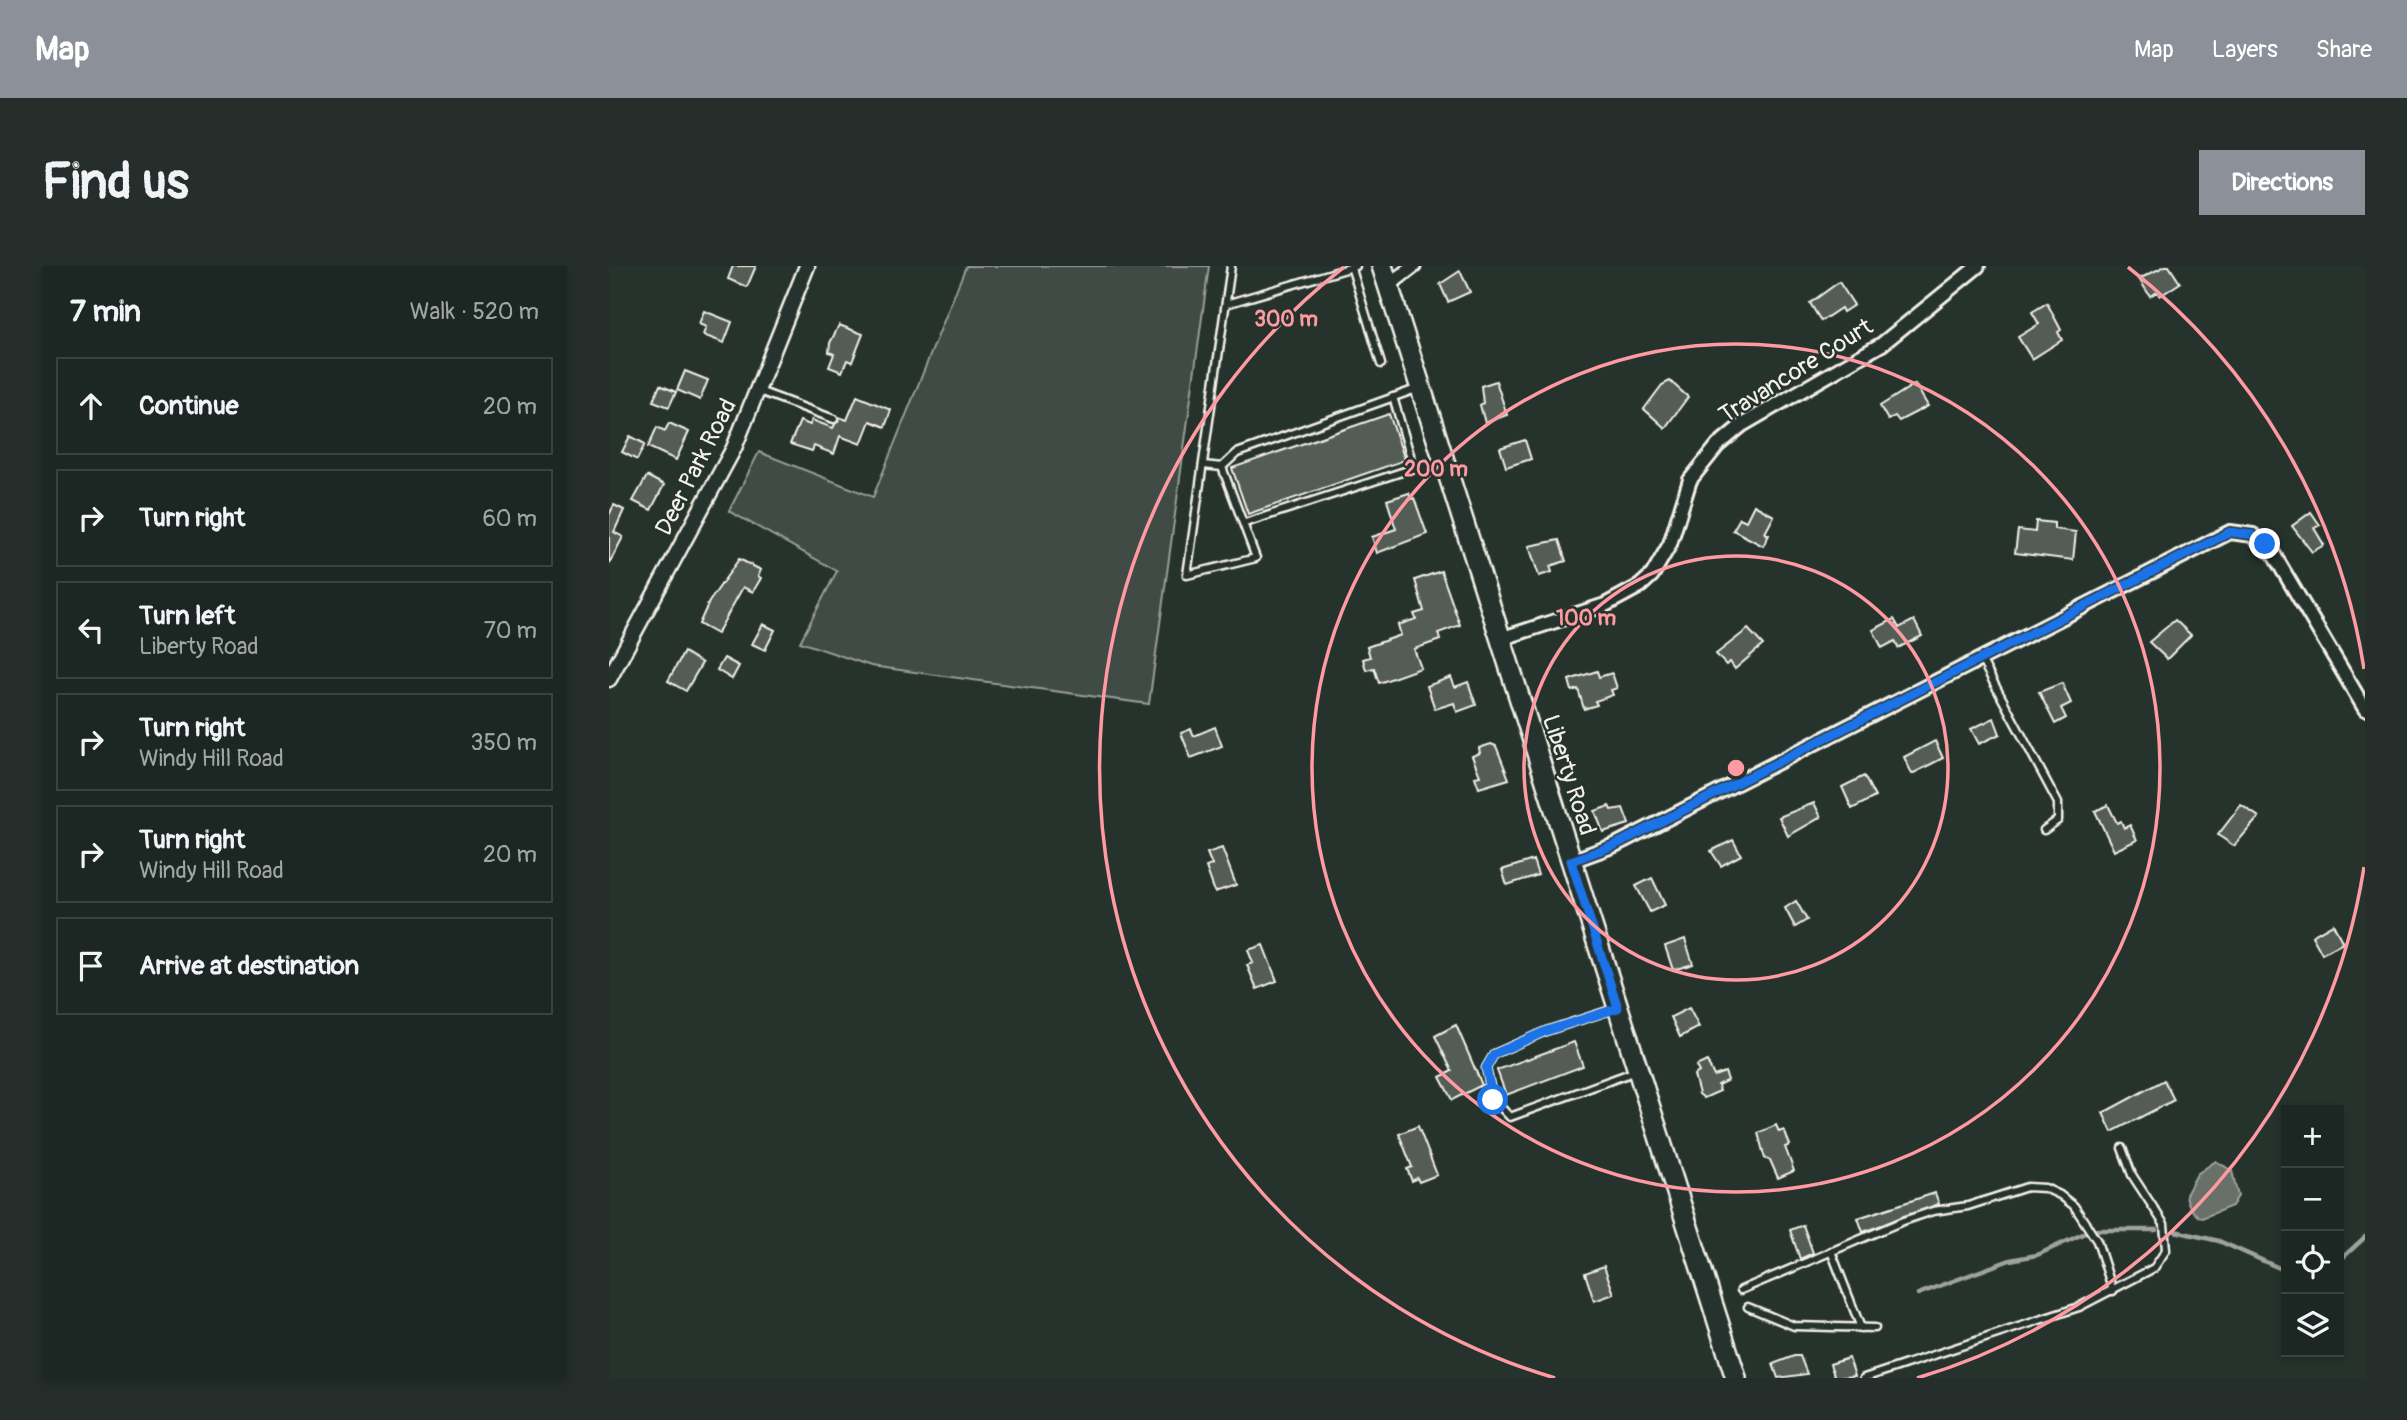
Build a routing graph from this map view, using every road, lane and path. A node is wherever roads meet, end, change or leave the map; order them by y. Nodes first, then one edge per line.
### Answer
1 (807, 266) edge
2 (1231, 266) edge
3 (1353, 266) edge
4 (1382, 266) edge
5 (1413, 266) edge
6 (1978, 266) edge
7 (1388, 286) junction
8 (1226, 304) junction
9 (1381, 364) dead end
10 (1420, 388) junction
11 (758, 391) junction
12 (1393, 397) junction
13 (834, 419) dead end
14 (1203, 465) junction
15 (1222, 467) junction
16 (1245, 523) junction
17 (1500, 639) junction
18 (1981, 659) junction
19 (609, 680) edge
20 (2365, 709) edge
21 (2044, 830) dead end
22 (1571, 861) junction
23 (1618, 1008) junction
24 (1638, 1071) junction
25 (2122, 1148) dead end
26 (1831, 1251) junction
27 (1741, 1290) dead end
28 (2113, 1291) junction
29 (1748, 1307) dead end
30 (1861, 1328) junction
31 (1875, 1328) dead end
32 (1736, 1378) edge
33 (1864, 1378) edge

1 - 11 street, Deer Park Road
2 - 8 lane
3 - 8 lane
3 - 9 lane
4 - 7 main road, Liberty Road
5 - 7 street
6 - 17 street, Travancore Court
7 - 10 main road, Liberty Road
8 - 14 lane
10 - 12 lane
10 - 17 main road, Liberty Road
11 - 13 lane
11 - 19 street, Deer Park Road
12 - 15 lane
12 - 16 lane
14 - 15 lane
14 - 16 lane
15 - 16 lane
17 - 22 main road, Liberty Road
18 - 20 street
18 - 21 lane
18 - 22 street
22 - 23 main road, Liberty Road
23 - 24 main road, Liberty Road
23 - 24 lane
24 - 32 main road, Liberty Road
25 - 28 lane
26 - 27 lane
26 - 28 lane
26 - 30 lane
28 - 33 lane
29 - 30 lane
30 - 31 lane

